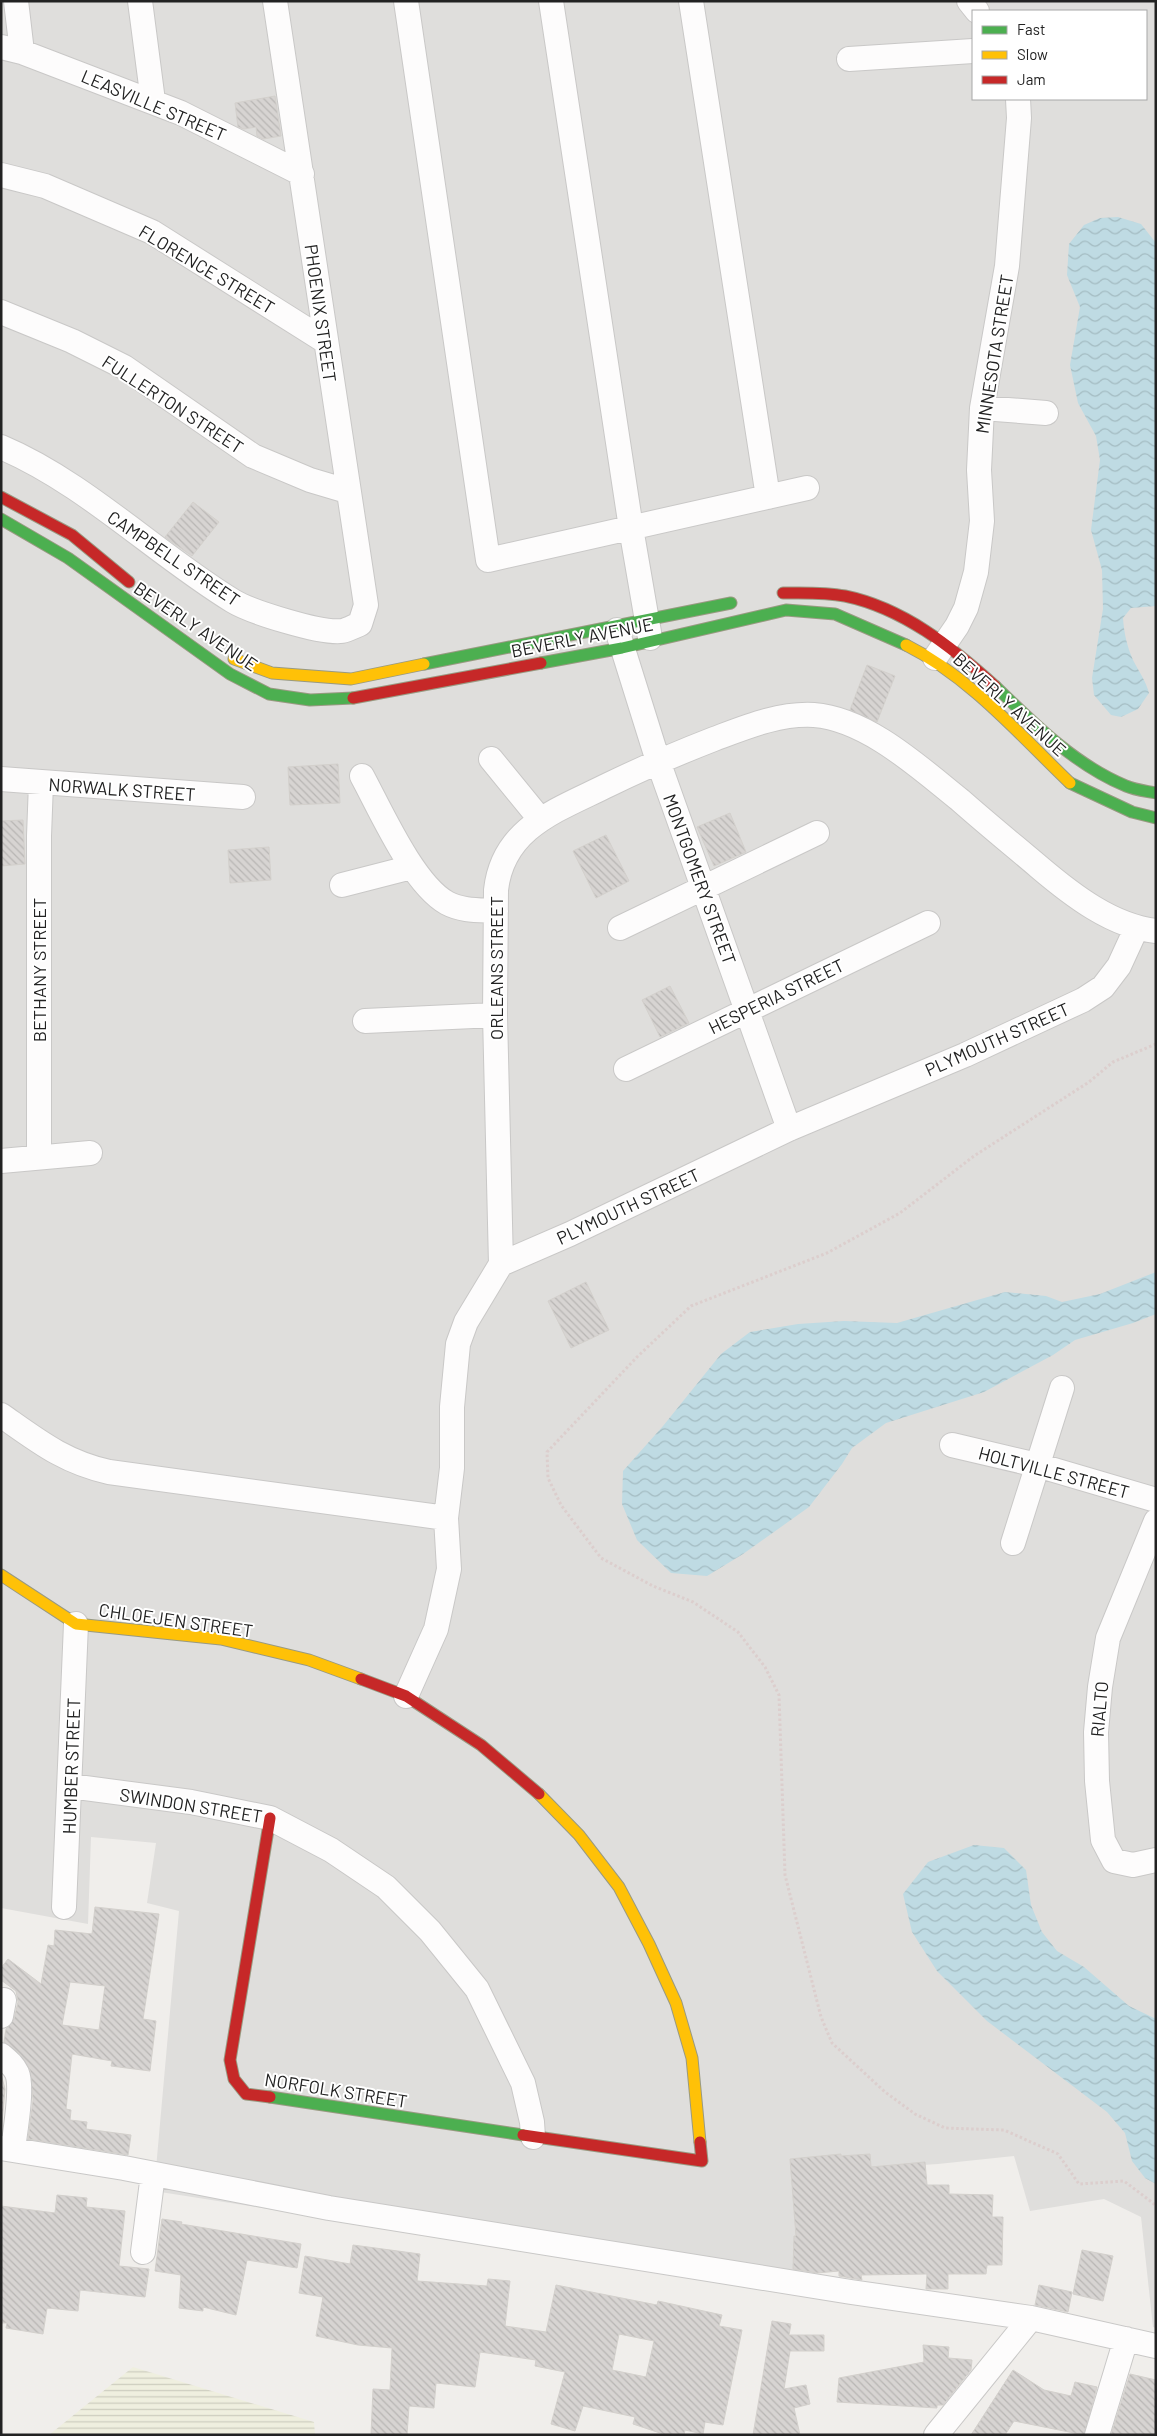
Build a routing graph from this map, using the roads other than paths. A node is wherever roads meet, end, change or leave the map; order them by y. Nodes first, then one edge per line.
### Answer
1 (16, 1) edge
2 (140, 1) edge
3 (275, 1) edge
4 (406, 1) edge
5 (551, 1) edge
6 (691, 1) edge
7 (12, 49) edge
8 (972, 51) edge
9 (849, 59) dead end
10 (1018, 100) edge
11 (152, 101) junction
12 (302, 174) junction
13 (1, 175) edge
14 (1, 312) edge
15 (325, 341) junction
16 (982, 408) junction
17 (1046, 413) dead end
18 (1, 448) edge
19 (806, 488) dead end
20 (347, 491) junction
21 (1, 497) edge
22 (768, 497) junction
23 (1, 520) edge
24 (631, 528) junction
25 (138, 589) dead end
26 (773, 595) dead end
27 (744, 601) dead end
28 (360, 624) joint
29 (649, 631) junction
30 (619, 638) junction
31 (222, 650) dead end
32 (940, 651) junction
33 (491, 759) dead end
34 (658, 761) junction
35 (362, 776) dead end
36 (1, 779) edge
37 (42, 783) junction
38 (1156, 793) edge
39 (243, 797) dead end
40 (1156, 818) edge
41 (540, 819) junction
42 (817, 833) dead end
43 (412, 867) junction
44 (342, 885) dead end
45 (702, 886) junction
46 (496, 911) junction
47 (928, 923) dead end
48 (620, 928) dead end
49 (1146, 930) edge
50 (747, 1009) junction
51 (496, 1015) junction
52 (365, 1021) dead end
53 (626, 1070) dead end
54 (789, 1129) junction
55 (90, 1153) dead end
56 (39, 1157) junction
57 (1, 1161) edge
58 (501, 1264) junction
59 (1062, 1388) dead end
60 (1, 1415) edge
61 (952, 1445) dead end
62 (1037, 1465) junction
63 (1156, 1500) edge
64 (446, 1518) junction
65 (1156, 1521) edge
66 (1013, 1542) dead end
67 (1, 1575) edge
68 (76, 1624) junction
69 (406, 1696) junction
70 (70, 1786) junction
71 (270, 1818) junction
72 (1156, 1860) edge
73 (64, 1907) dead end
74 (1, 2055) edge
75 (533, 2137) junction
76 (7, 2149) edge
77 (702, 2161) joint
78 (153, 2174) junction
79 (143, 2252) dead end
80 (1032, 2318) junction
81 (1126, 2339) junction
82 (1156, 2346) edge
83 (936, 2435) edge
84 (1097, 2435) edge

1 - 7 street
2 - 11 street
3 - 12 street, PHOENIX STREET
4 - 24 street
5 - 24 street
6 - 22 street
7 - 11 street, LEASVILLE STREET
8 - 9 street
10 - 16 street, MINNESOTA STREET
11 - 12 street, LEASVILLE STREET
12 - 15 street, PHOENIX STREET
13 - 15 street, FLORENCE STREET
14 - 20 street, FULLERTON STREET
15 - 20 street, PHOENIX STREET
16 - 17 street
16 - 32 street, MINNESOTA STREET
18 - 28 street, CAMPBELL STREET
19 - 22 street
20 - 28 street, PHOENIX STREET
21 - 25 street, BEVERLY AVENUE
22 - 24 street
23 - 30 street, BEVERLY AVENUE
24 - 29 street
26 - 32 street, BEVERLY AVENUE
27 - 29 street, BEVERLY AVENUE
29 - 30 street, BEVERLY AVENUE
29 - 30 street, BEVERLY AVENUE
29 - 32 street, BEVERLY AVENUE
30 - 31 street, BEVERLY AVENUE
30 - 34 street, MONTGOMERY STREET
32 - 38 street, BEVERLY AVENUE
32 - 40 street, BEVERLY AVENUE
33 - 41 street
34 - 41 street, ORLEANS STREET
34 - 45 street, MONTGOMERY STREET
34 - 49 street, ORLEANS STREET
35 - 43 street
36 - 37 street, NORWALK STREET
37 - 39 street, NORWALK STREET
37 - 56 street, BETHANY STREET
41 - 46 street, ORLEANS STREET
42 - 45 street
43 - 44 street
43 - 46 street
45 - 48 street
45 - 50 street, MONTGOMERY STREET
46 - 51 street, ORLEANS STREET
47 - 50 street, HESPERIA STREET
49 - 54 street, PLYMOUTH STREET
50 - 53 street, HESPERIA STREET
50 - 54 street, MONTGOMERY STREET
51 - 52 street
51 - 58 street, ORLEANS STREET
54 - 58 street, PLYMOUTH STREET
55 - 56 street
56 - 57 street
58 - 64 street
59 - 62 street
60 - 64 street
61 - 62 street, HOLTVILLE STREET
62 - 63 street, HOLTVILLE STREET
62 - 66 street
64 - 69 street
65 - 72 street, RIALTO
67 - 68 street, CHLOEJEN STREET
68 - 69 street, CHLOEJEN STREET
68 - 70 street, HUMBER STREET
69 - 77 street, CHLOEJEN STREET
70 - 71 street, SWINDON STREET
70 - 73 street, HUMBER STREET
71 - 75 street, SWINDON STREET
71 - 75 street, NORFOLK STREET
74 - 76 street
75 - 77 street, NORFOLK STREET
76 - 78 street
78 - 79 street
78 - 80 street
80 - 81 street
80 - 83 street
81 - 82 street
81 - 84 street

